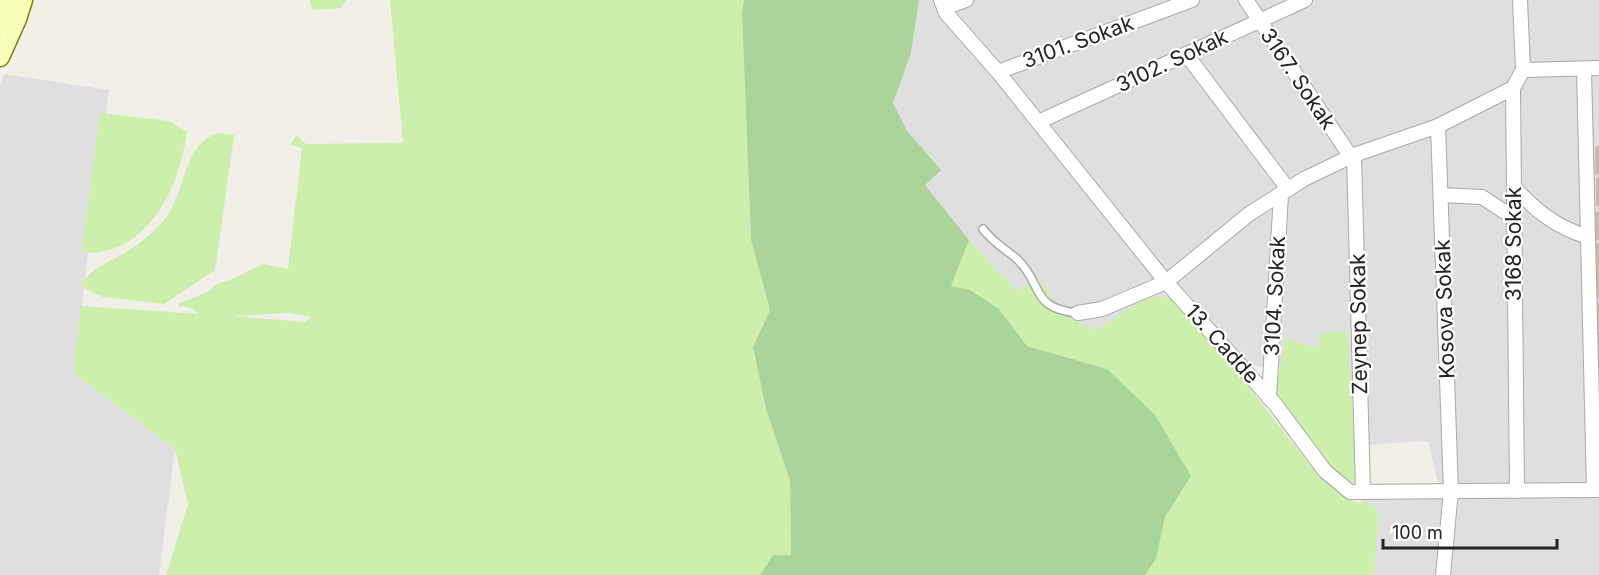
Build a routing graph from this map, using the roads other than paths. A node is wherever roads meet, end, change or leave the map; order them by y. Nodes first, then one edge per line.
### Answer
1 (8, 0) edge
2 (23, 0) edge
3 (966, 0) edge
4 (1192, 0) edge
5 (1246, 0) edge
6 (1305, 0) edge
7 (1520, 0) edge
8 (942, 4) edge
9 (1260, 21) junction
10 (0, 25) edge
11 (1186, 54) junction
12 (0, 57) edge
13 (1599, 68) edge
14 (1584, 69) junction
15 (1523, 70) junction
16 (998, 72) junction
17 (1513, 88) junction
18 (1038, 122) junction
19 (1438, 126) junction
20 (1353, 156) junction
21 (1514, 187) junction
22 (1285, 191) junction
23 (1442, 195) junction
24 (1514, 218) junction
25 (983, 229) dead end
26 (1588, 237) junction
27 (1166, 282) junction
28 (1078, 313) joint
29 (1269, 398) junction
30 (1517, 490) junction
31 (1597, 490) edge
32 (1451, 491) junction
33 (1363, 492) junction
34 (1443, 575) edge

1 - 10 main road
2 - 12 main road
3 - 8 street
4 - 16 street, 3101. Sokak
5 - 9 street, 3167. Sokak
6 - 9 street, 3102. Sokak
7 - 15 street
8 - 16 street, 13. Cadde
9 - 11 street, 3102. Sokak
9 - 20 street, 3167. Sokak
11 - 18 street, 3102. Sokak
11 - 22 street
13 - 14 street
14 - 15 street
14 - 26 street
15 - 17 street, 3168 Sokak
16 - 18 street, 13. Cadde
17 - 19 street
17 - 21 street, 3168 Sokak
18 - 27 street, 13. Cadde
19 - 20 street
19 - 23 street, Kosova Sokak
20 - 22 street
20 - 33 street, Zeynep Sokak
21 - 24 street, 3168 Sokak
21 - 26 street
22 - 27 street
22 - 29 street, 3104. Sokak
23 - 24 street
23 - 32 street, Kosova Sokak
24 - 30 street, 3168 Sokak
25 - 28 lane
26 - 31 street
27 - 28 street
27 - 29 street, 13. Cadde
29 - 33 street, 13. Cadde
30 - 31 street, 13. Cadde
30 - 32 street, 13. Cadde
32 - 33 street, 13. Cadde
32 - 34 street, Kosova Sokak

